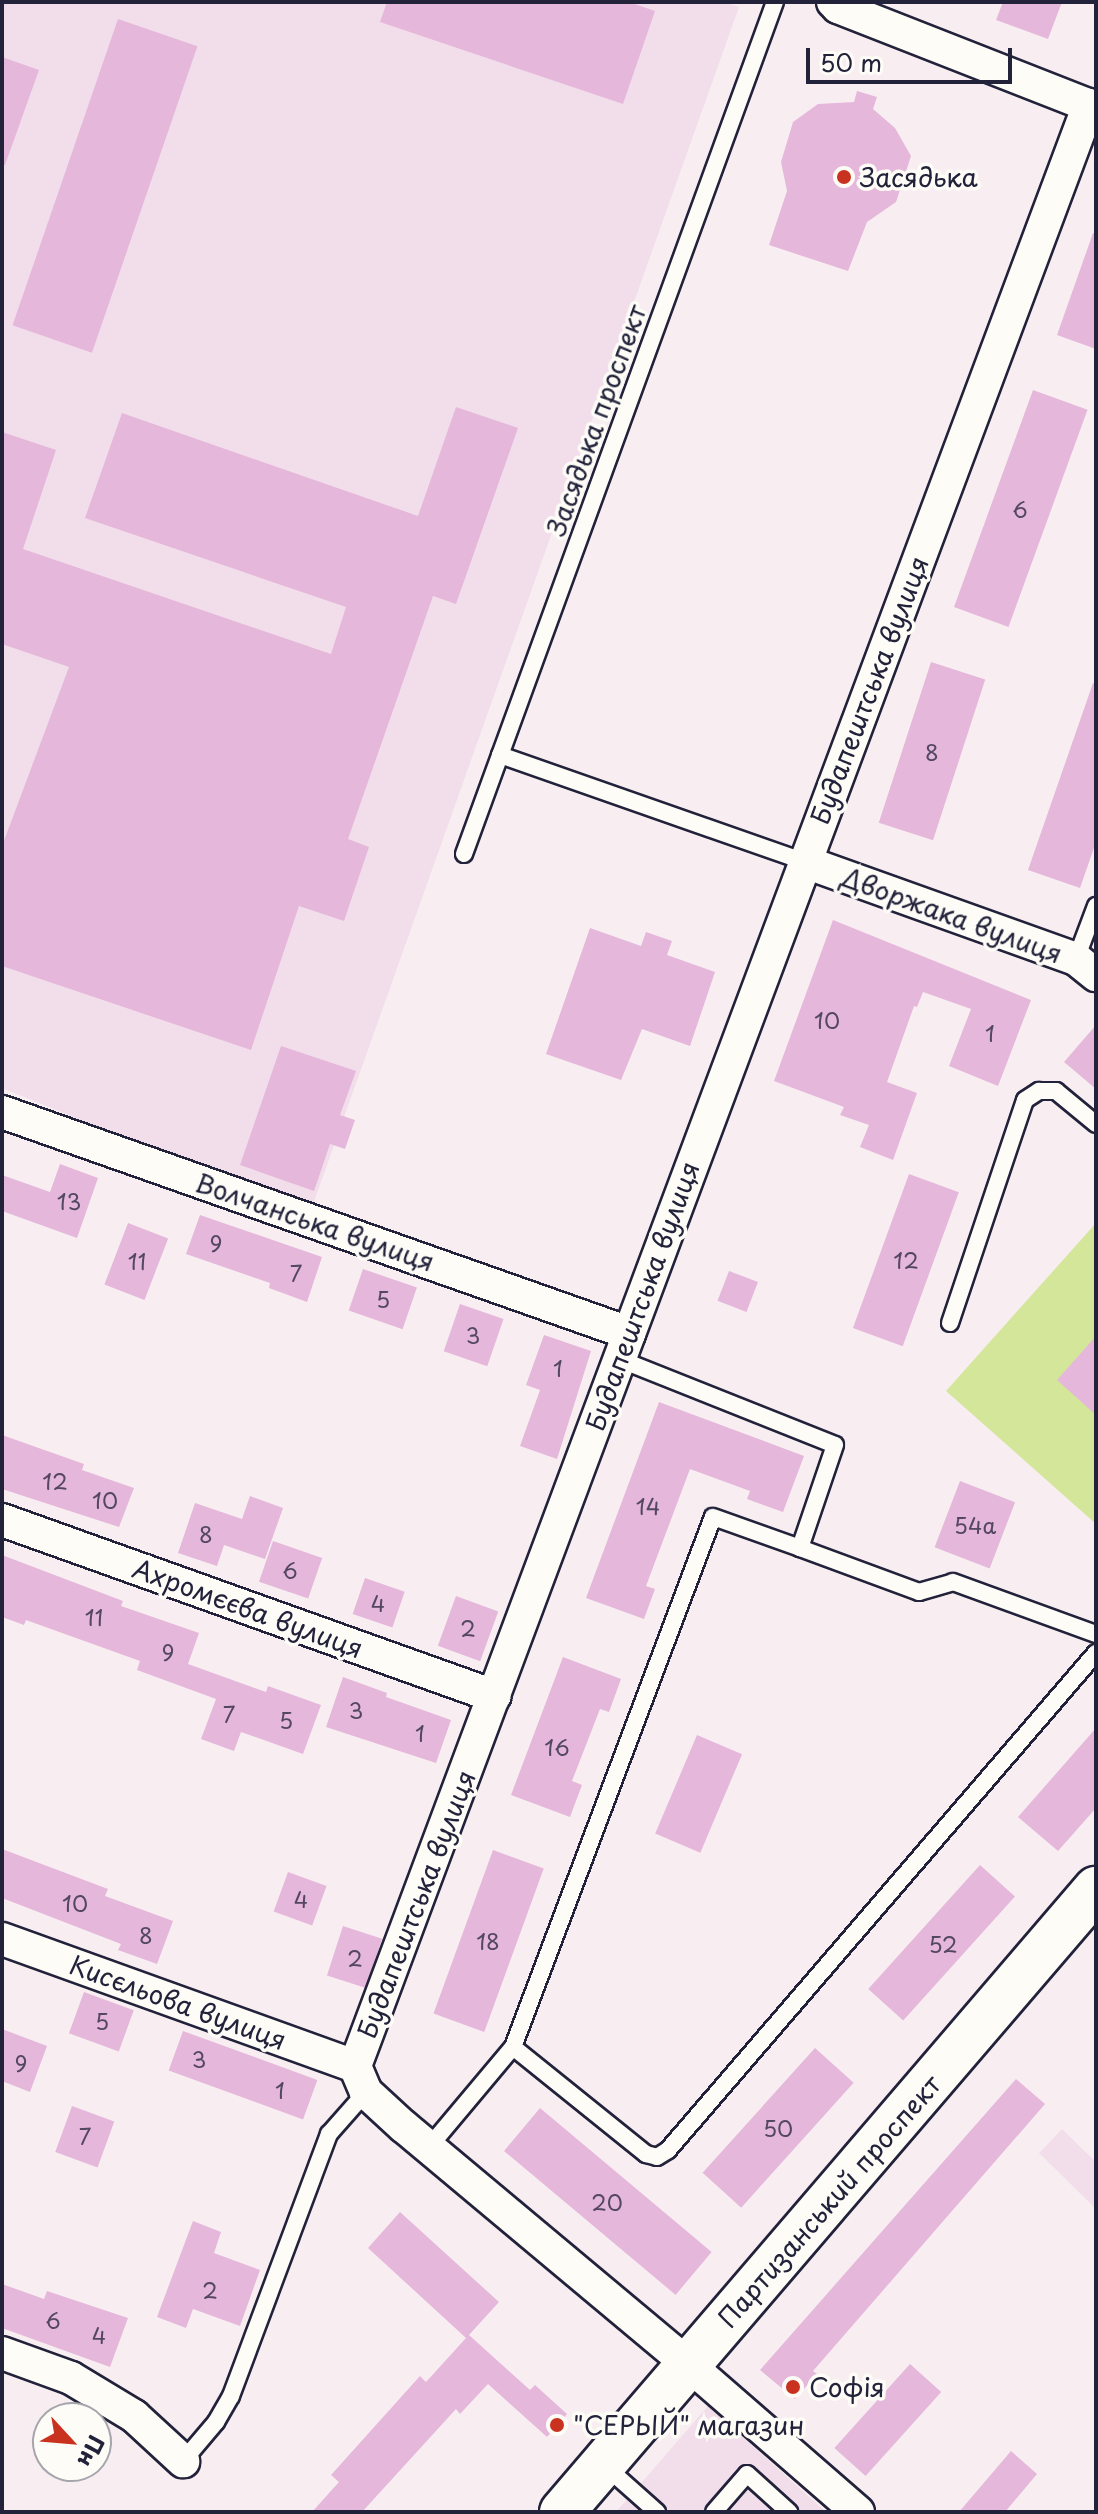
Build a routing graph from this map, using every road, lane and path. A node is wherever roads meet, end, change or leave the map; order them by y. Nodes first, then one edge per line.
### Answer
1 (775, 2) edge
2 (833, 2) edge
3 (1092, 106) edge
4 (500, 755) junction
5 (464, 854) dead end
6 (805, 862) junction
7 (1096, 906) edge
8 (1086, 967) edge
9 (2, 1112) edge
10 (1096, 1124) edge
11 (950, 1323) dead end
12 (624, 1346) junction
13 (2, 1520) edge
14 (800, 1548) junction
15 (1096, 1634) edge
16 (1096, 1653) edge
17 (494, 1696) junction
18 (1096, 1889) edge
19 (2, 1939) edge
20 (513, 2047) junction
21 (361, 2079) junction
22 (429, 2147) junction
23 (2, 2353) edge
24 (689, 2365) junction
25 (183, 2461) joint
26 (603, 2464) junction
27 (562, 2512) edge
28 (657, 2512) edge
29 (714, 2512) edge
30 (789, 2512) edge
31 (858, 2512) edge

1 - 4 lane, Засядька проспект
2 - 3 street
3 - 6 street, Будапештська вулиця
4 - 5 lane, Засядька проспект
4 - 6 lane
6 - 8 street, Дворжака вулиця
6 - 12 street, Будапештська вулиця
7 - 8 lane
9 - 12 street, Волчанська вулиця
10 - 11 lane
12 - 14 lane
12 - 17 street, Будапештська вулиця
13 - 17 street, Ахромєєва вулиця
14 - 15 lane
14 - 20 lane
16 - 20 lane
17 - 21 street, Будапештська вулиця
18 - 24 street, Партизанський проспект
19 - 21 street, Кисєльова вулиця
20 - 22 lane
21 - 22 street
21 - 25 lane
22 - 24 street
23 - 25 street
24 - 26 street, Партизанський проспект
24 - 31 street
26 - 27 street, Партизанський проспект
26 - 28 lane
29 - 30 lane

